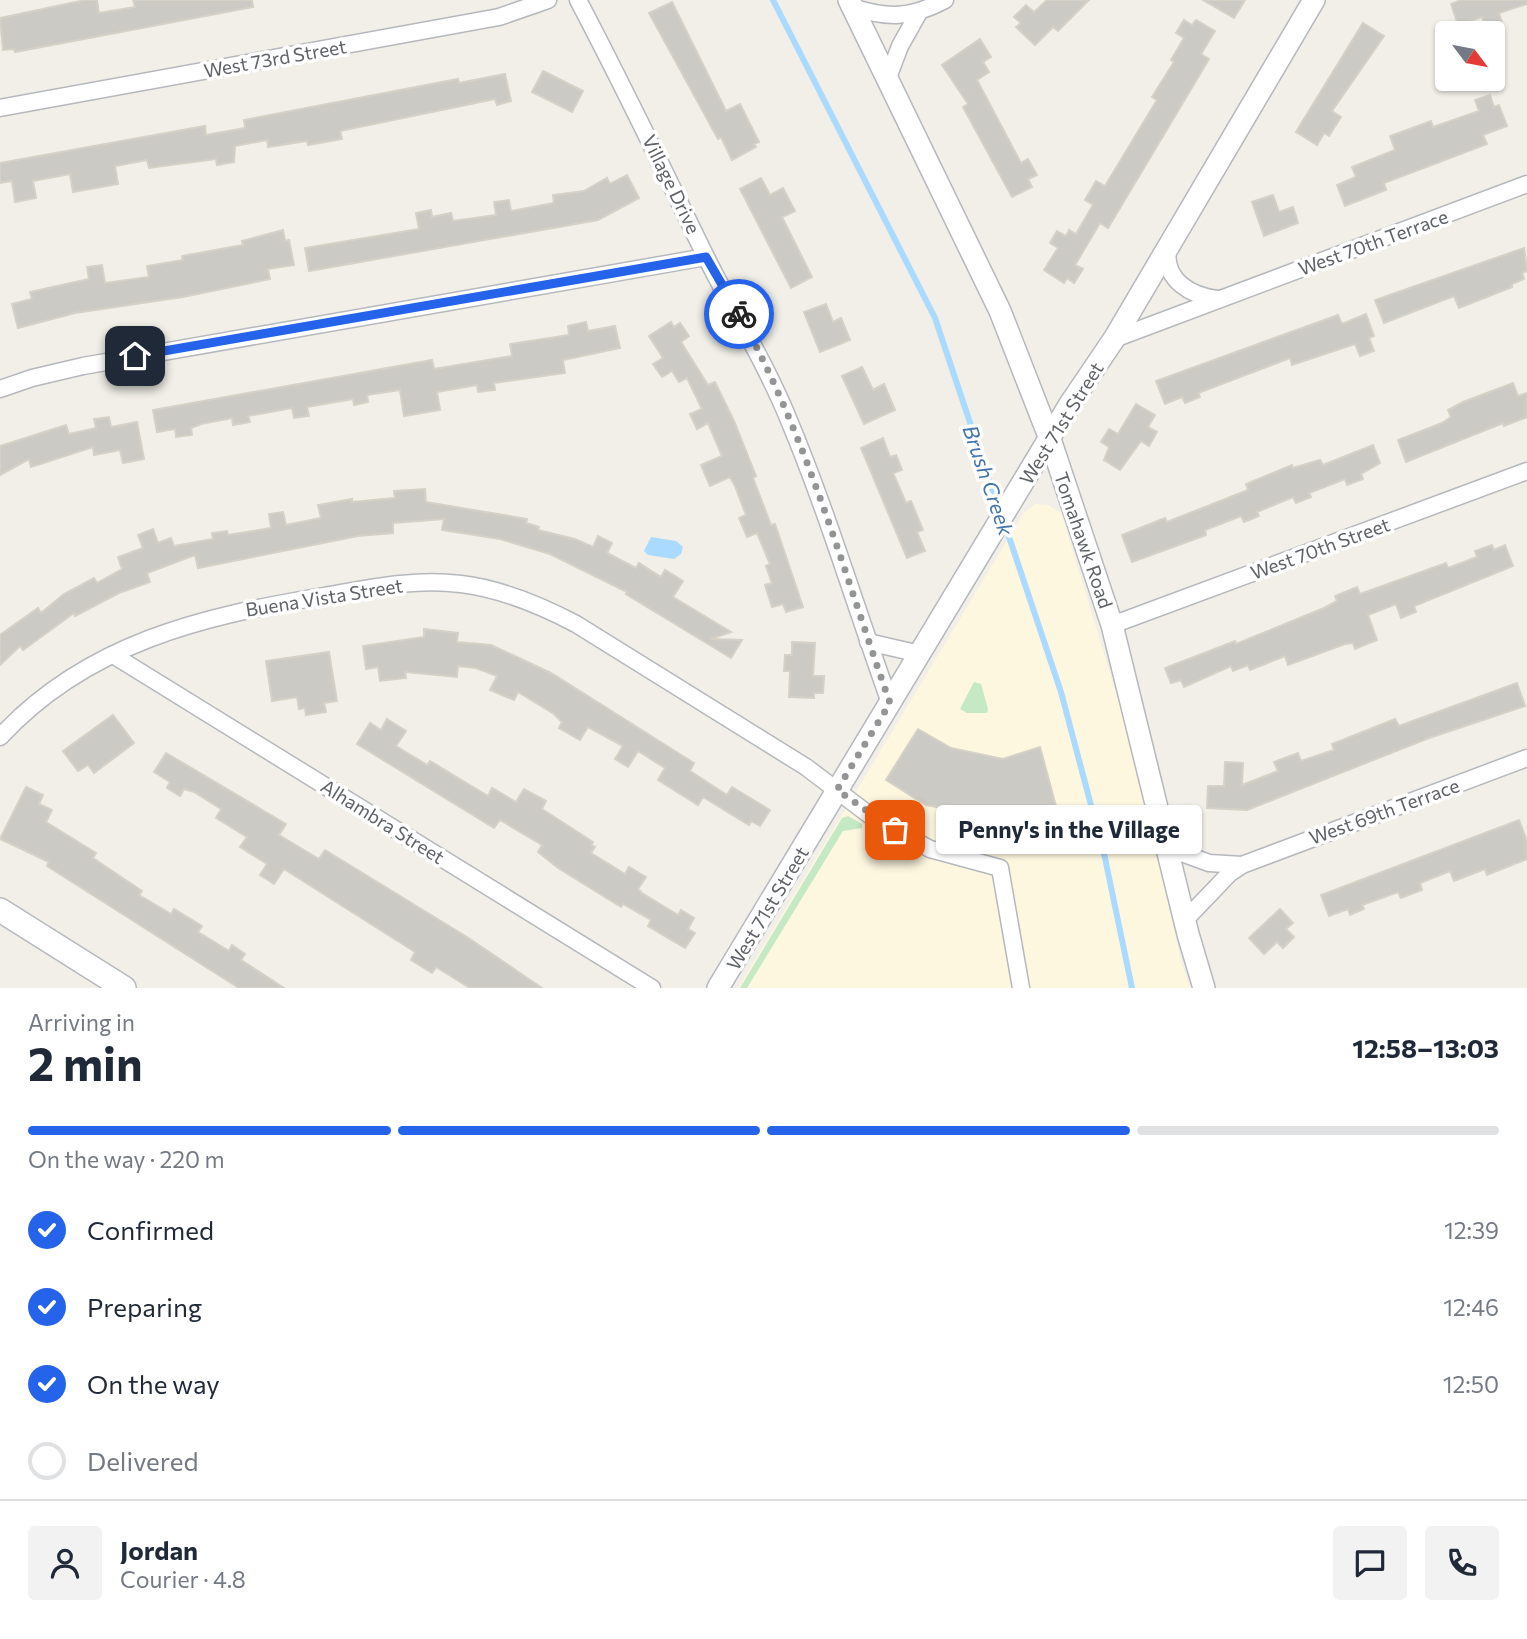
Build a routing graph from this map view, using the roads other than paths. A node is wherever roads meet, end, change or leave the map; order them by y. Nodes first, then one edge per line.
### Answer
1 (548, 0) edge
2 (578, 0) edge
3 (945, 0) edge
4 (1314, 0) edge
5 (850, 3) edge
6 (918, 14) junction
7 (888, 78) junction
8 (0, 107) edge
9 (1527, 184) edge
10 (1169, 246) junction
11 (706, 257) junction
12 (1218, 299) junction
13 (1114, 339) junction
14 (0, 389) edge
15 (1050, 439) junction
16 (1527, 471) edge
17 (1112, 625) junction
18 (869, 642) junction
19 (920, 653) junction
20 (113, 654) junction
21 (890, 703) junction
22 (0, 737) edge
23 (1527, 758) edge
24 (837, 790) junction
25 (1168, 848) junction
26 (1242, 865) junction
27 (0, 911) edge
28 (1185, 920) junction
29 (124, 988) edge
30 (653, 988) edge
31 (718, 988) edge
32 (1021, 988) edge
33 (1204, 988) edge

1 - 8 street, West 73rd Street
2 - 11 street, Village Drive
3 - 6 street
4 - 10 street, West 71st Street
5 - 6 street
5 - 7 street, Tomahawk Road
6 - 7 street
7 - 15 street, Tomahawk Road
9 - 12 street, West 70th Terrace
10 - 12 street
10 - 13 street, West 71st Street
11 - 14 street
11 - 18 street, Village Drive
12 - 13 street, West 70th Terrace
13 - 15 street, West 71st Street
15 - 17 street, Tomahawk Road
15 - 19 street, West 71st Street
16 - 17 street, West 70th Street
17 - 25 street, Tomahawk Road
18 - 19 street
18 - 21 street, Village Drive
19 - 21 street, West 71st Street
20 - 22 street, Buena Vista Street
20 - 24 street, Buena Vista Street
20 - 30 street, Alhambra Street
21 - 24 street, West 71st Street
23 - 26 street, West 69th Terrace
24 - 31 street, West 71st Street
24 - 32 street, Buena Vista Street
25 - 26 street, West 69th Terrace
25 - 28 street, Tomahawk Road
26 - 28 street, West 69th Terrace
27 - 29 main road
28 - 33 street, Tomahawk Road

